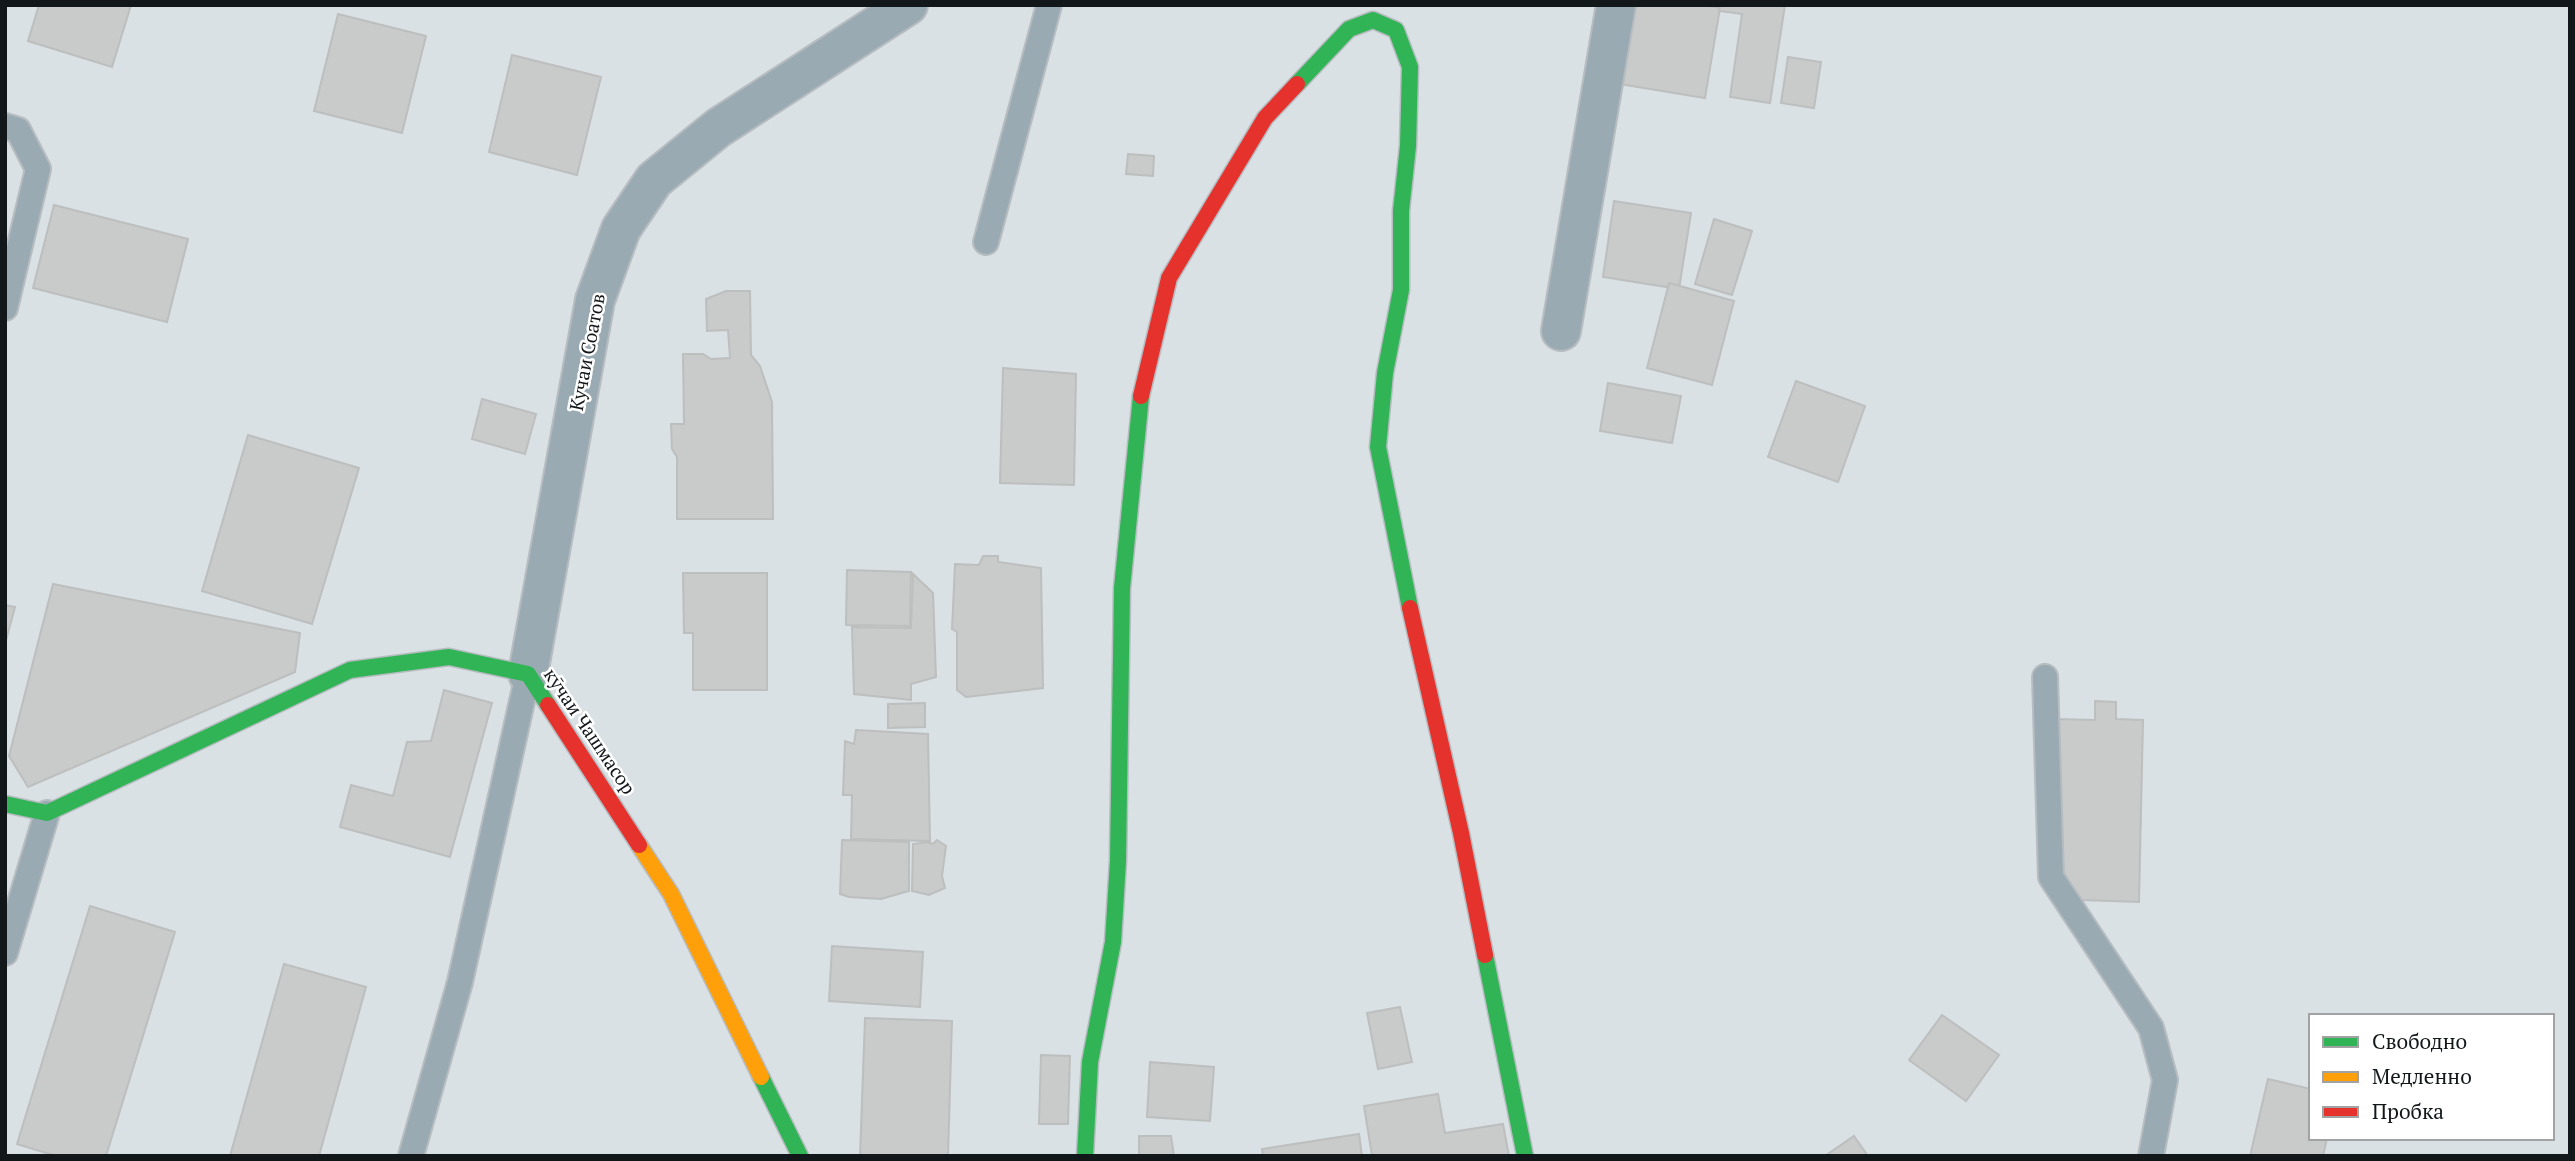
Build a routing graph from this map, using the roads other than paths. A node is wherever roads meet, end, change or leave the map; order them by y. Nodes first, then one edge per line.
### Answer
1 (908, 5) edge
2 (1049, 5) edge
3 (1616, 5) edge
4 (1374, 13) edge
5 (5, 126) edge
6 (986, 242) dead end
7 (5, 309) edge
8 (1561, 331) dead end
9 (528, 674) junction
10 (2045, 677) dead end
11 (5, 804) edge
12 (47, 813) junction
13 (5, 953) edge
14 (411, 1156) edge
15 (800, 1156) edge
16 (1085, 1156) edge
17 (1525, 1156) edge
18 (2151, 1156) edge

1 - 9 street, Кучаи Соатов
2 - 6 lane
3 - 8 street
4 - 16 street
4 - 17 street
5 - 7 lane
9 - 12 street, кӯчаи Чашмасор
9 - 14 lane
9 - 15 street, кӯчаи Чашмасор
10 - 18 lane
11 - 12 street
12 - 13 lane

